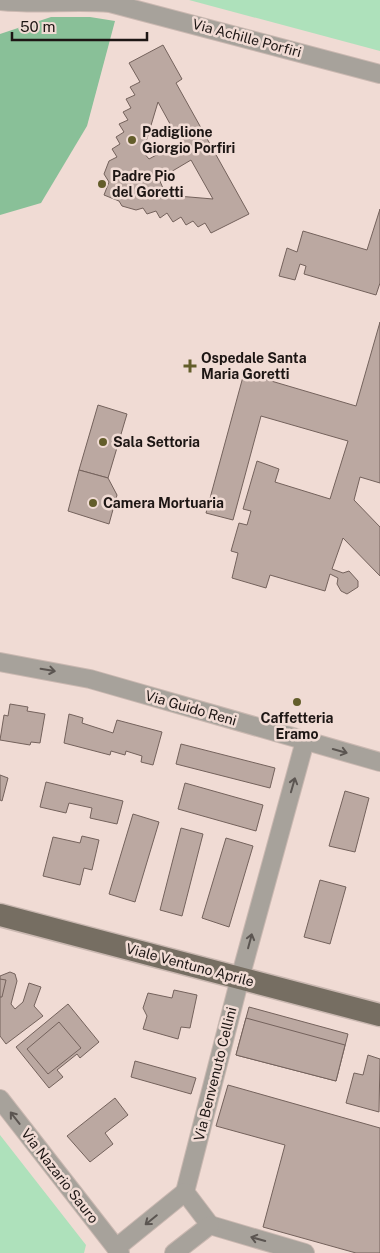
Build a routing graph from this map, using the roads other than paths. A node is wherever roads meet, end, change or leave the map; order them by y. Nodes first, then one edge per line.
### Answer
1 (0, 2) edge
2 (25, 4) junction
3 (0, 12) edge
4 (380, 74) edge
5 (0, 662) edge
6 (305, 741) junction
7 (380, 762) edge
8 (0, 916) edge
9 (240, 978) junction
10 (380, 1015) edge
11 (0, 1100) edge
12 (185, 1192) junction
13 (210, 1225) junction
14 (118, 1251) edge
15 (174, 1253) edge
16 (305, 1253) edge

1 - 2 street, Via Achille Porfiri
2 - 3 street, Via Achille Porfiri
2 - 4 street, Via Achille Porfiri
5 -> 6 street, Via Guido Reni
6 -> 7 street, Via Guido Reni
9 -> 6 street, Via Benvenuto Cellini
8 - 9 main road, Viale Ventuno Aprile
9 - 10 main road, Viale Ventuno Aprile
9 - 12 street, Via Benvenuto Cellini
14 -> 11 street, Via Nazario Sauro
12 - 13 street
12 -> 14 street
13 - 15 street
16 -> 13 street

